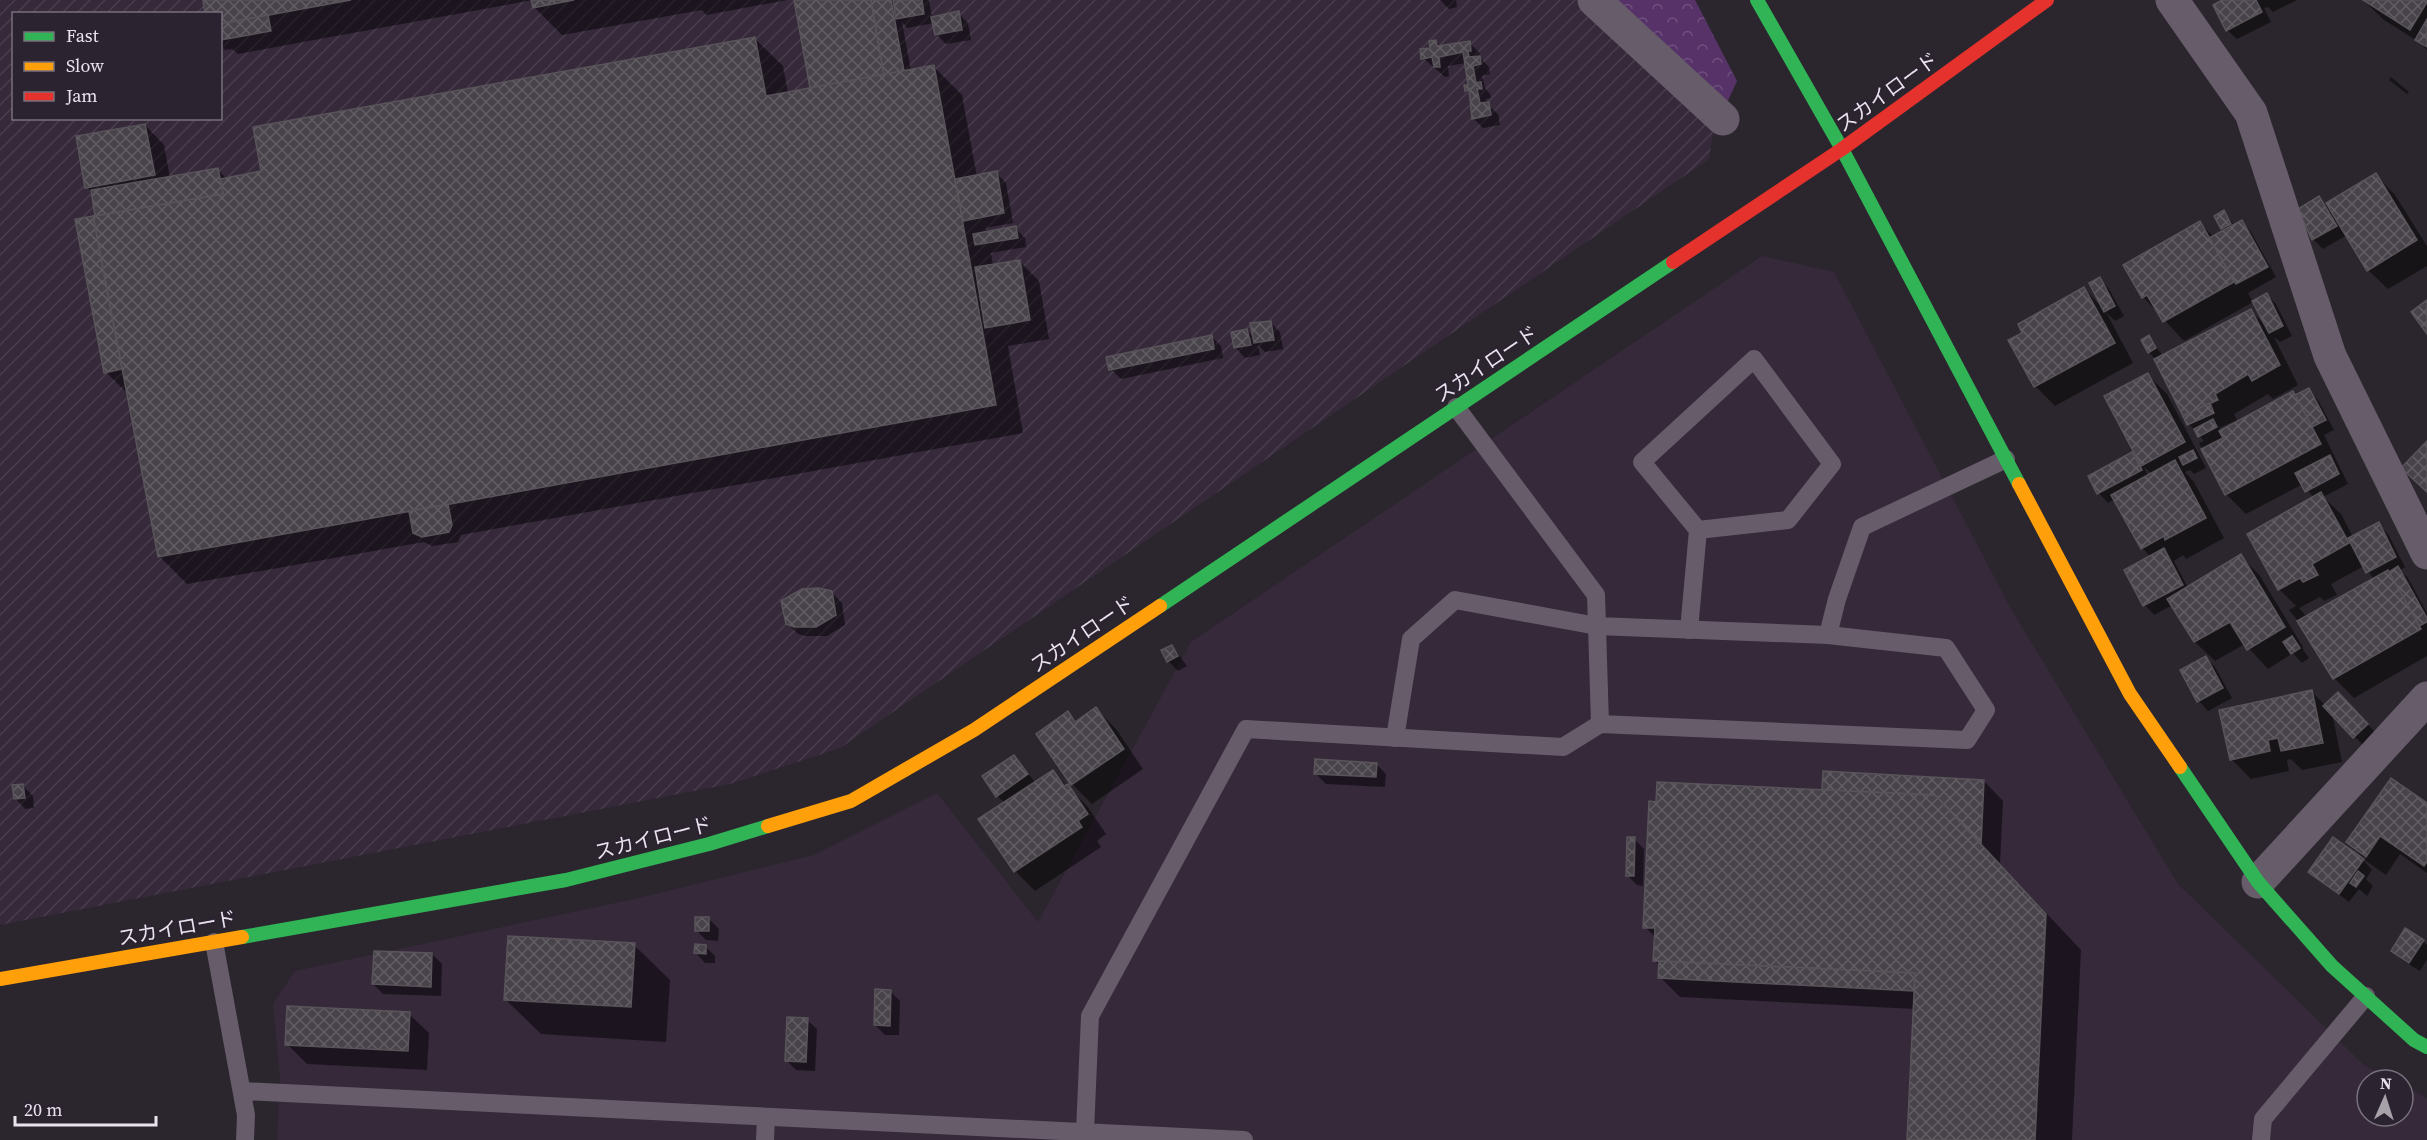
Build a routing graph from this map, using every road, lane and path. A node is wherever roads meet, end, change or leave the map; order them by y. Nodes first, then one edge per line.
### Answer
1 (1594, 0) edge
2 (1757, 0) edge
3 (2047, 0) edge
4 (2172, 0) edge
5 (1723, 119) dead end
6 (1842, 149) junction
7 (1456, 407) junction
8 (2006, 459) junction
9 (1698, 530) junction
10 (2427, 553) edge
11 (1597, 626) junction
12 (1689, 630) junction
13 (1828, 635) junction
14 (2427, 698) edge
15 (1600, 724) junction
16 (1395, 738) junction
17 (2258, 882) junction
18 (214, 942) junction
19 (0, 979) edge
20 (2366, 996) junction
21 (2427, 1047) edge
22 (242, 1091) junction
23 (766, 1117) junction
24 (1085, 1132) junction
25 (245, 1140) edge
26 (765, 1140) edge
27 (1244, 1140) edge
28 (2261, 1140) edge

1 - 5 street
2 - 6 street
3 - 6 street, スカイロード
4 - 10 street
6 - 7 street, スカイロード
6 - 8 street
7 - 11 lane
7 - 18 street, スカイロード
8 - 13 lane
8 - 17 street
9 - 9 lane
9 - 12 lane
11 - 12 lane
11 - 15 lane
11 - 16 lane
12 - 13 lane
13 - 15 lane
14 - 17 street
15 - 16 lane
16 - 24 lane
17 - 20 street
18 - 19 street, スカイロード
18 - 22 lane
20 - 21 street
20 - 28 lane
22 - 23 lane
22 - 25 lane
23 - 24 lane
23 - 26 lane
24 - 27 lane

